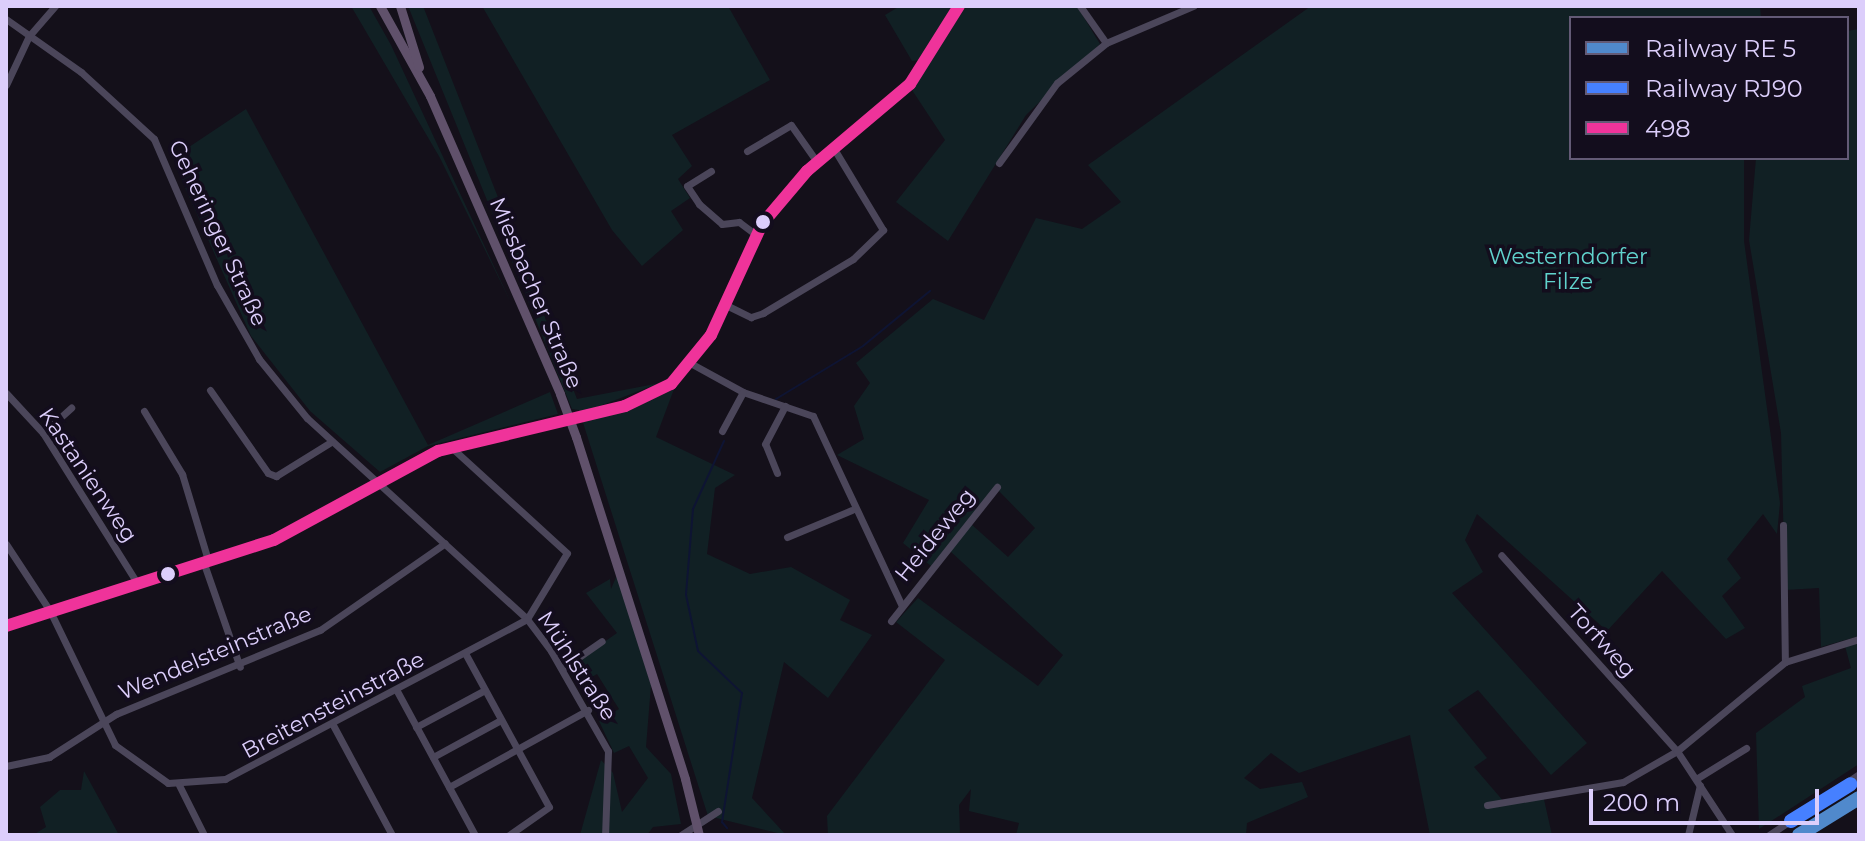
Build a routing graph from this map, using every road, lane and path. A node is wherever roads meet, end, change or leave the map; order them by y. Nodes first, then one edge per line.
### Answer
1 (55, 6) edge
2 (380, 6) edge
3 (400, 6) edge
4 (959, 6) edge
5 (1080, 6) edge
6 (1193, 6) edge
7 (6, 19) edge
8 (29, 36) junction
9 (1106, 43) junction
10 (6, 85) edge
11 (430, 96) junction
12 (747, 151) dead end
13 (836, 152) junction
14 (817, 162) junction
15 (999, 163) dead end
16 (711, 171) dead end
17 (755, 234) junction
18 (726, 305) junction
19 (692, 364) junction
20 (210, 390) dead end
21 (743, 392) junction
22 (6, 393) edge
23 (785, 406) junction
24 (71, 408) dead end
25 (144, 411) dead end
26 (722, 431) dead end
27 (43, 433) junction
28 (331, 442) junction
29 (450, 446) junction
30 (777, 473) dead end
31 (377, 482) junction
32 (997, 487) dead end
33 (852, 510) junction
34 (1783, 525) dead end
35 (787, 537) dead end
36 (445, 543) junction
37 (6, 544) edge
38 (1501, 555) dead end
39 (205, 561) junction
40 (136, 581) junction
41 (902, 606) junction
42 (50, 611) junction
43 (527, 619) junction
44 (891, 621) dead end
45 (6, 626) edge
46 (1859, 639) edge
47 (602, 641) dead end
48 (465, 653) junction
49 (1785, 662) junction
50 (240, 667) junction
51 (563, 668) junction
52 (485, 690) junction
53 (397, 691) junction
54 (588, 710) junction
55 (501, 720) junction
56 (100, 724) junction
57 (333, 725) junction
58 (416, 727) junction
59 (1746, 748) dead end
60 (517, 751) junction
61 (1677, 751) junction
62 (433, 757) junction
63 (6, 766) edge
64 (1859, 774) edge
65 (1698, 782) junction
66 (179, 785) junction
67 (449, 787) junction
68 (1487, 805) dead end
69 (718, 811) dead end
70 (204, 835) edge
71 (392, 835) edge
72 (475, 835) edge
73 (509, 835) edge
74 (605, 835) edge
75 (681, 835) edge
76 (699, 835) edge
77 (1688, 835) edge
78 (1732, 835) edge
79 (1769, 835) edge

1 - 8 street
2 - 11 main road, Miesbacher Straße
3 - 11 main road
4 - 13 street
5 - 9 street
6 - 9 street
7 - 8 street, Geheringer Straße
8 - 10 street
8 - 28 street, Geheringer Straße
9 - 15 street
11 - 76 main road, Miesbacher Straße, bridge
12 - 14 street
13 - 14 street
13 - 18 street
14 - 17 street
16 - 17 street
17 - 18 street
18 - 19 street
19 - 21 street
19 - 29 street
20 - 28 street
21 - 23 street
21 - 26 street
22 - 27 street, Kastanienweg
23 - 30 street
23 - 33 street
24 - 27 street
25 - 39 street
27 - 40 street, Kastanienweg
28 - 31 street, Geheringer Straße
29 - 31 street
29 - 43 street
31 - 36 street, Mühlstraße
31 - 39 street
32 - 41 street, Heideweg
33 - 35 street
33 - 41 street
34 - 49 street
36 - 43 street, Mühlstraße
36 - 50 street, Wendelsteinstraße
37 - 42 street
38 - 61 street, Torfweg
39 - 40 street
39 - 50 street
40 - 42 street
41 - 44 street, Heideweg
42 - 45 street
42 - 56 street
43 - 48 street, Breitensteinstraße
43 - 51 street, Mühlstraße
46 - 49 street
47 - 51 street
48 - 52 street
48 - 53 street, Breitensteinstraße
49 - 61 street
50 - 56 street, Wendelsteinstraße
51 - 54 street, Mühlstraße
52 - 55 street
52 - 58 street
53 - 57 street, Breitensteinstraße
53 - 58 street
54 - 60 street
54 - 74 street, Mühlstraße
55 - 60 street
55 - 62 street
56 - 63 street, Wendelsteinstraße
56 - 66 street
57 - 66 street, Breitensteinstraße
57 - 71 street
58 - 62 street
59 - 65 street
60 - 67 street
60 - 73 street
61 - 65 street, Torfweg
61 - 68 street
62 - 67 street
64 - 79 street
65 - 77 street
65 - 78 street, Torfweg
66 - 70 street
67 - 72 street
69 - 75 street

